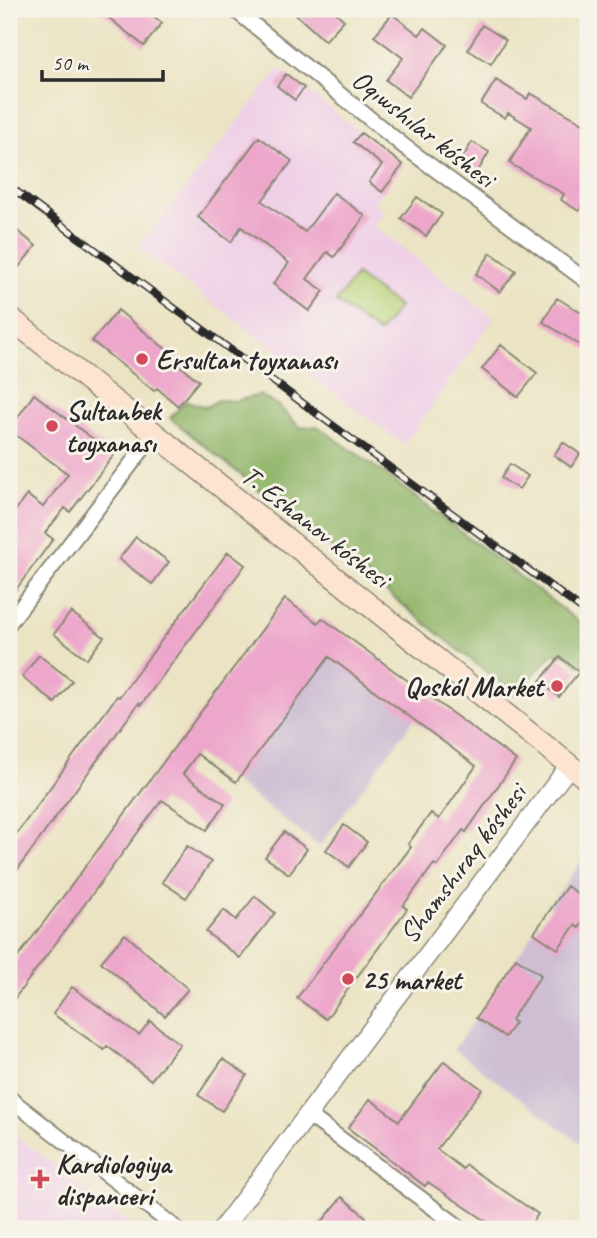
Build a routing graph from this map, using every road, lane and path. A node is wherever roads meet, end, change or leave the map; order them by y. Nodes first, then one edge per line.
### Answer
1 (234, 9) edge
2 (588, 282) edge
3 (9, 317) edge
4 (155, 433) junction
5 (9, 623) edge
6 (570, 765) junction
7 (588, 780) edge
8 (9, 1098) edge
9 (307, 1114) junction
10 (177, 1229) edge
11 (222, 1229) edge
12 (462, 1229) edge

1 - 2 street, Oqıwshılar kóshesi
3 - 4 main road, T. Eshanov kóshesi
4 - 5 street
4 - 6 main road, T. Eshanov kóshesi
6 - 7 main road, T. Eshanov kóshesi
6 - 9 street, Shamshıraq kóshesi
8 - 10 street
9 - 11 street, Shamshıraq kóshesi
9 - 12 street

